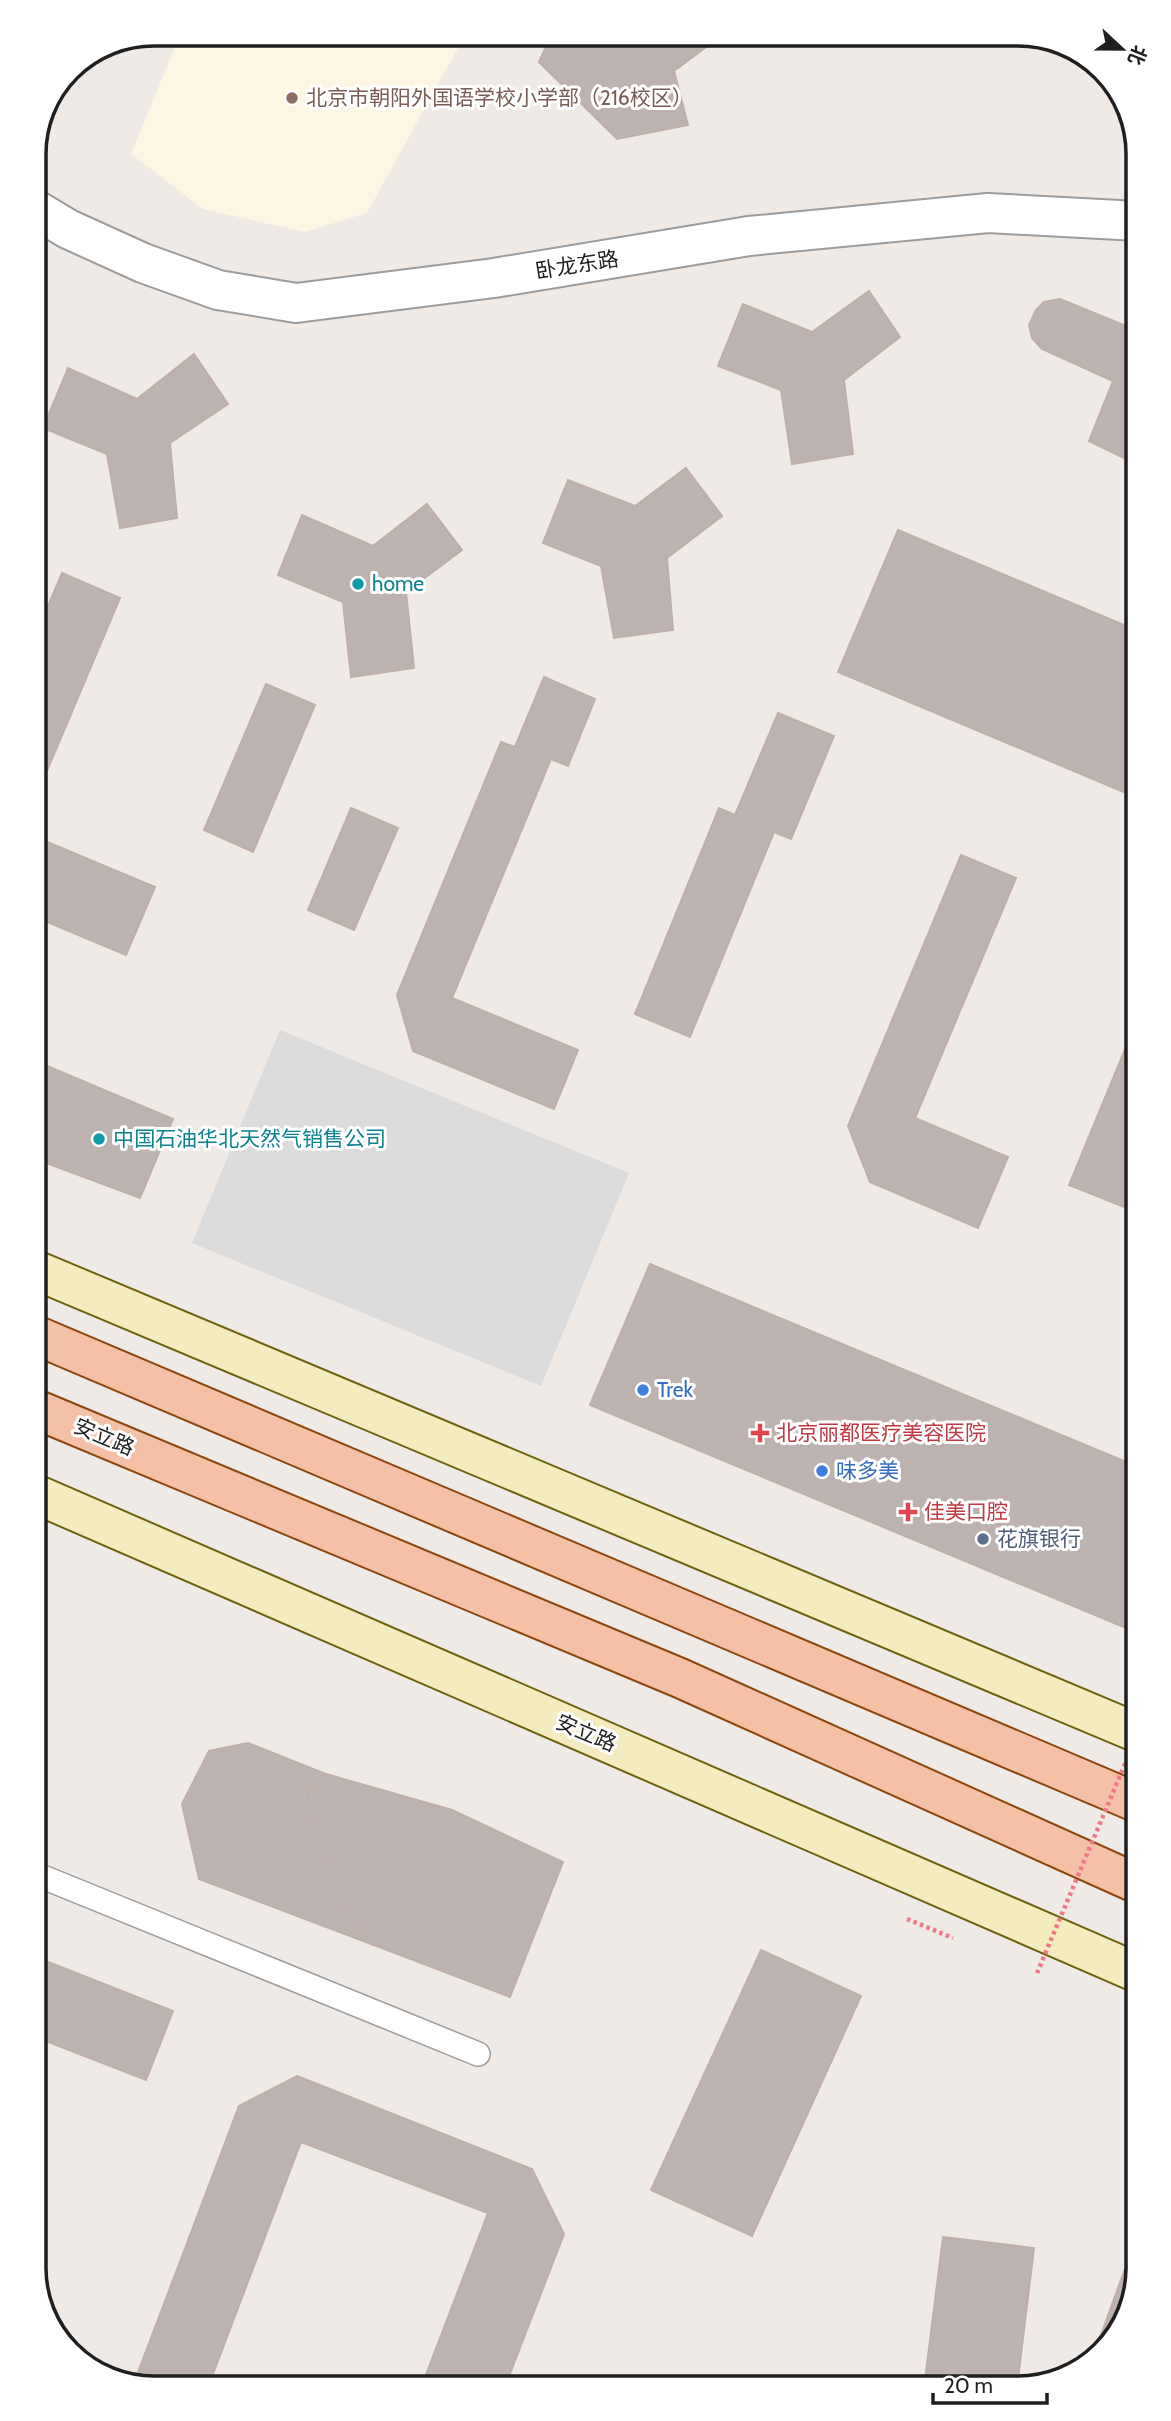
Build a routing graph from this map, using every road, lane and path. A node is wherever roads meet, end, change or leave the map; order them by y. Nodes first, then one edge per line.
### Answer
1 (46, 216) edge
2 (1126, 220) edge
3 (46, 1274) edge
4 (46, 1340) edge
5 (46, 1413) edge
6 (46, 1499) edge
7 (1126, 1728) edge
8 (1126, 1762) edge
9 (1126, 1798) edge
10 (46, 1878) edge
11 (1126, 1879) edge
12 (1126, 1968) edge
13 (1037, 1973) dead end
14 (478, 2054) dead end

1 - 2 street, 卧龙东路
3 - 7 street
4 - 9 main road
5 - 11 main road, 安立路
6 - 12 street, 安立路
8 - 13 path, bridge
10 - 14 lane

